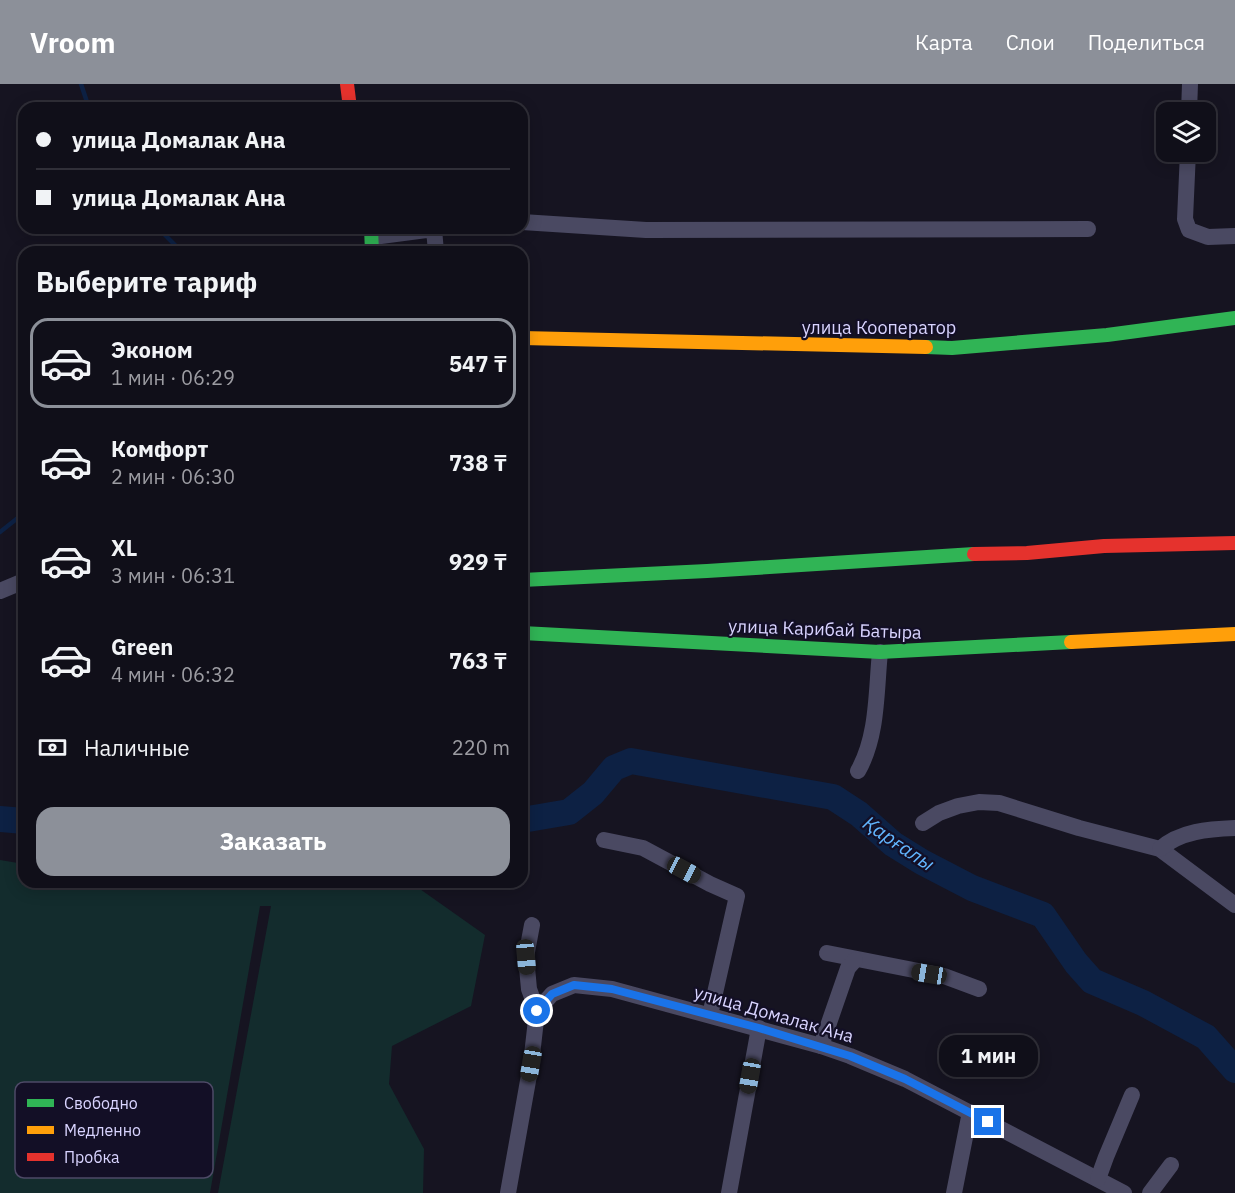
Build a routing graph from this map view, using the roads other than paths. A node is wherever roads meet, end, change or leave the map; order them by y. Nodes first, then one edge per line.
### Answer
1 (347, 84) edge
2 (1190, 84) edge
3 (349, 102) edge
4 (1189, 102) edge
5 (1188, 162) edge
6 (528, 222) edge
7 (1088, 229) dead end
8 (403, 234) edge
9 (1235, 236) edge
10 (372, 239) edge
11 (1235, 318) edge
12 (528, 338) edge
13 (1235, 543) edge
14 (528, 580) edge
15 (18, 584) edge
16 (0, 591) edge
17 (528, 633) edge
18 (1235, 634) edge
19 (880, 652) junction
20 (858, 771) dead end
21 (923, 823) dead end
22 (1235, 828) edge
23 (604, 840) dead end
24 (1160, 849) junction
25 (1235, 905) edge
26 (532, 925) dead end
27 (827, 953) dead end
28 (855, 960) junction
29 (979, 989) dead end
30 (537, 1011) junction
31 (710, 1015) junction
32 (759, 1028) junction
33 (821, 1046) junction
34 (1132, 1095) dead end
35 (970, 1112) junction
36 (1171, 1165) dead end
37 (1098, 1179) junction
38 (508, 1193) edge
39 (729, 1193) edge
40 (954, 1193) edge
41 (1124, 1193) edge
42 (1149, 1193) edge

1 - 3 street
2 - 4 street
5 - 9 street
6 - 7 street
8 - 10 street
11 - 12 street, улица Кооператор
13 - 14 street
15 - 16 street
17 - 19 street, улица Карибай Батыра
18 - 19 street, улица Карибай Батыра
19 - 20 street
21 - 24 street
22 - 24 street
23 - 31 street
24 - 25 street
26 - 30 street
27 - 28 street
28 - 29 street
28 - 33 street
30 - 31 street, улица Домалак Ана
30 - 38 street
31 - 32 street, улица Домалак Ана
32 - 33 street, улица Домалак Ана
32 - 39 street
33 - 35 street, улица Домалак Ана
34 - 37 street
35 - 37 street, улица Домалак Ана
35 - 40 street
36 - 42 street
37 - 41 street, улица Домалак Ана

